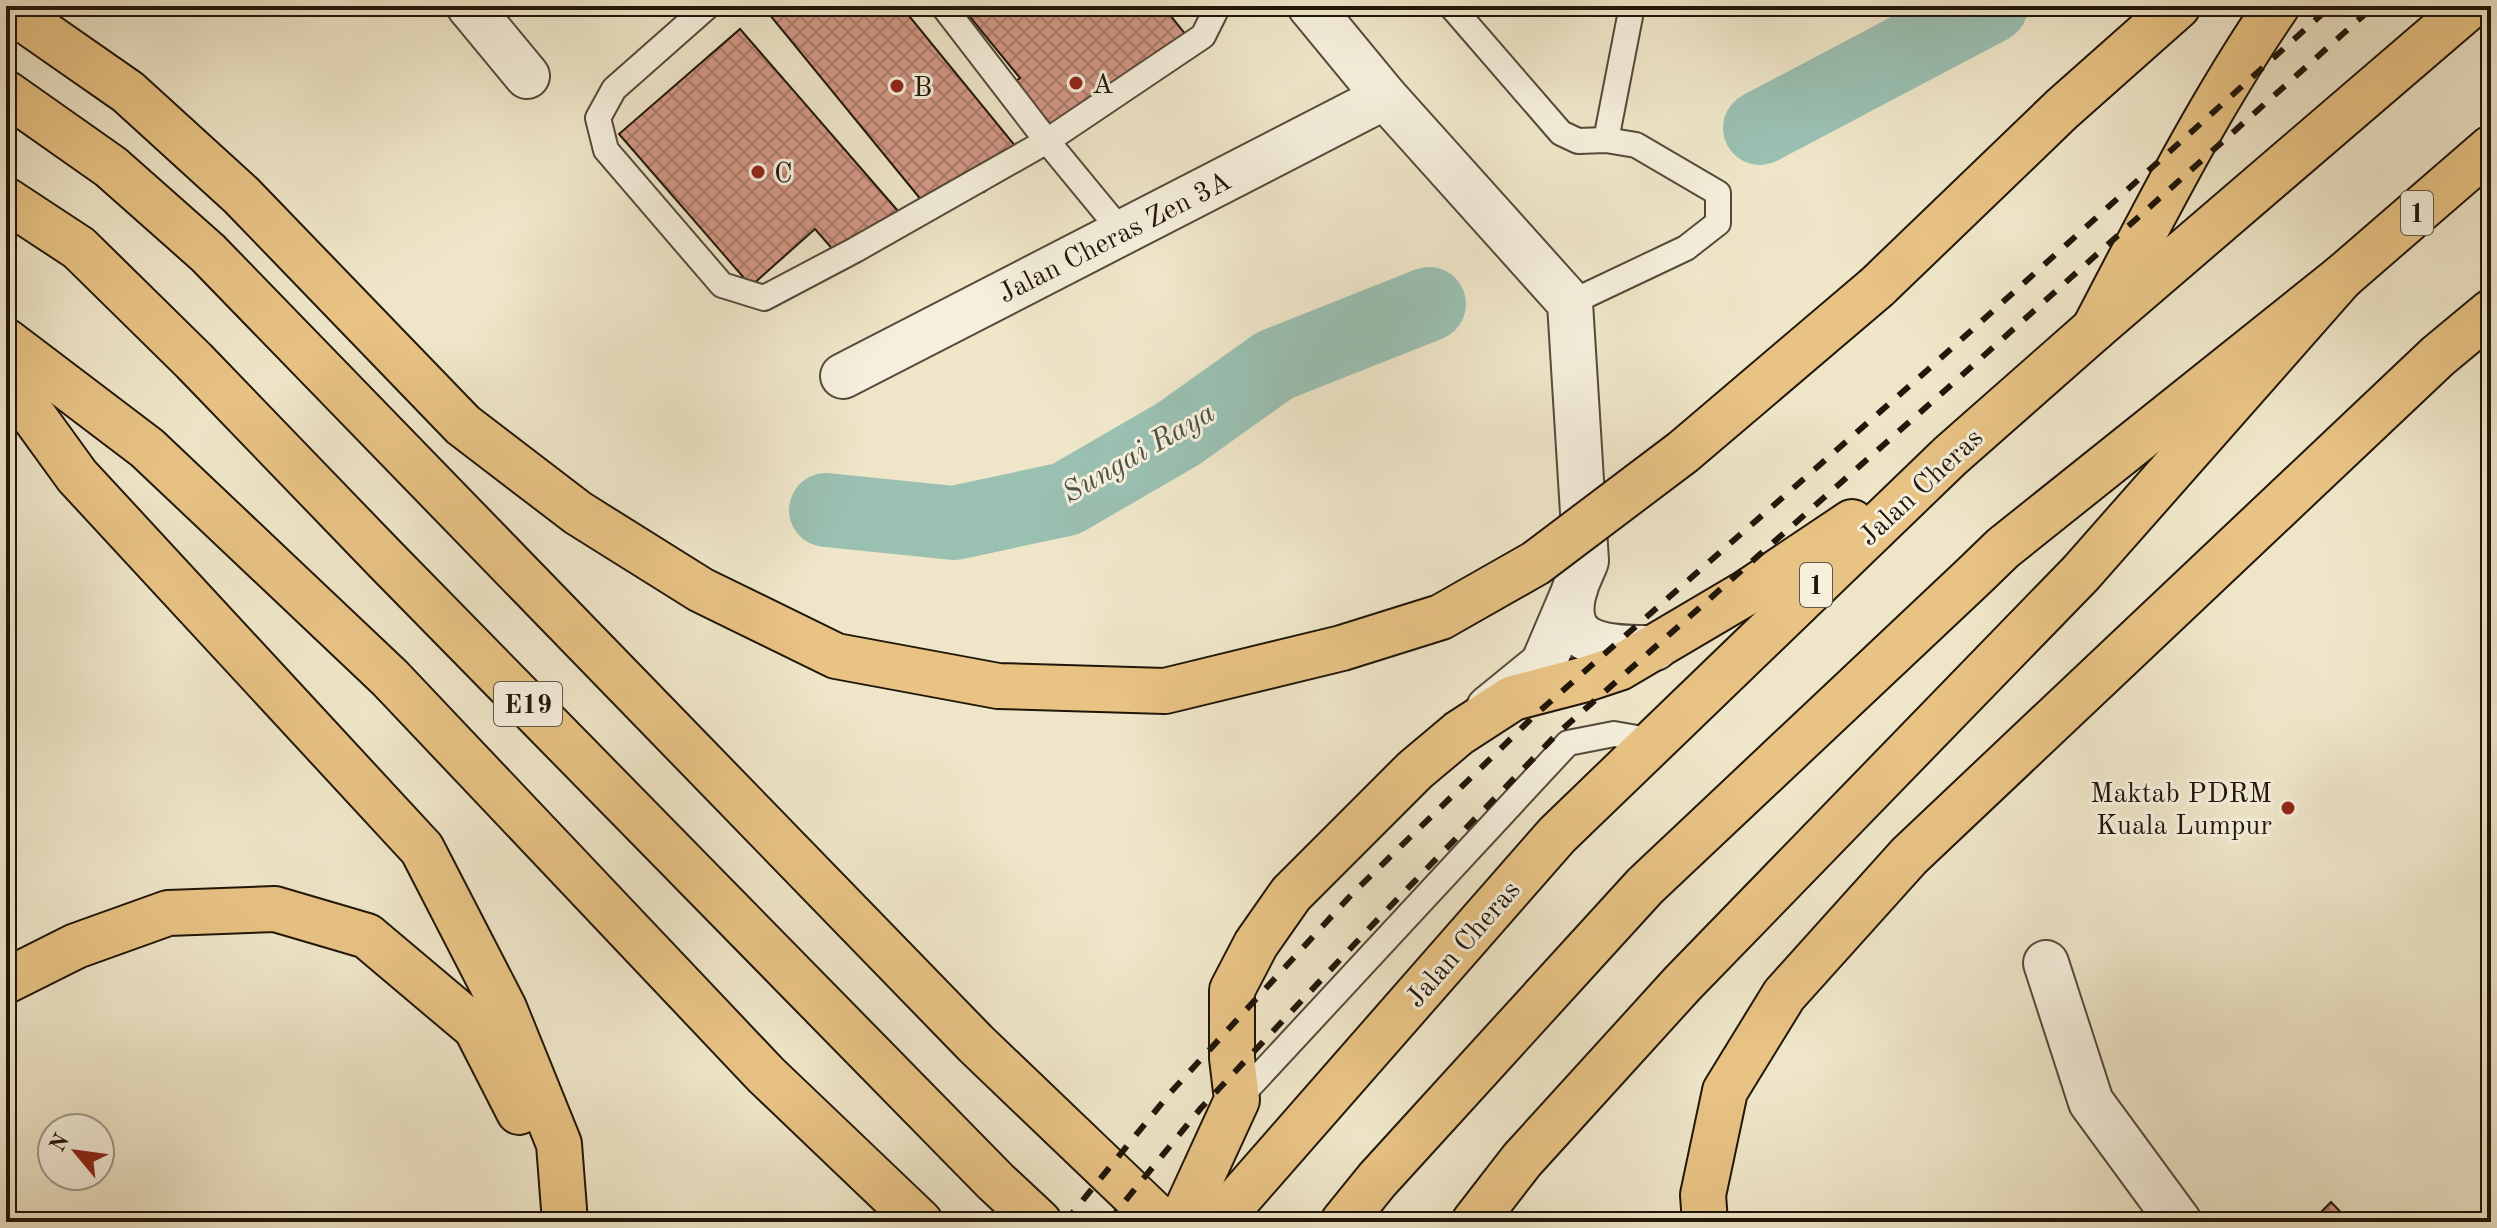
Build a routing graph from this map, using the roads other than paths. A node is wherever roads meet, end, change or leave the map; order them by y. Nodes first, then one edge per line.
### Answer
1 (469, 6) edge
2 (708, 6) edge
3 (943, 6) edge
4 (1218, 6) edge
5 (1310, 6) edge
6 (1451, 6) edge
7 (1632, 6) edge
8 (2178, 6) edge
9 (2277, 6) edge
10 (2470, 6) edge
11 (6, 7) edge
12 (527, 76) dead end
13 (6, 93) edge
14 (1385, 97) junction
15 (1606, 140) junction
16 (1047, 141) junction
17 (2491, 148) edge
18 (6, 200) edge
19 (1122, 232) junction
20 (2342, 277) junction
21 (1570, 303) junction
22 (2491, 312) edge
23 (2094, 329) junction
24 (6, 341) edge
25 (843, 376) dead end
26 (6, 378) edge
27 (1950, 456) junction
28 (1586, 561) junction
29 (1655, 648) junction
30 (1459, 733) junction
31 (1654, 741) junction
32 (2046, 963) dead end
33 (6, 981) edge
34 (1237, 1100) junction
35 (1377, 1180) junction
36 (543, 1222) edge
37 (565, 1222) edge
38 (920, 1222) edge
39 (1039, 1222) edge
40 (1162, 1222) edge
41 (1181, 1222) edge
42 (1218, 1222) edge
43 (1343, 1222) edge
44 (1353, 1222) edge
45 (1474, 1222) edge
46 (1705, 1222) edge
47 (2179, 1222) edge

1 - 12 street
2 - 16 lane
3 - 16 lane
4 - 16 lane
5 - 14 street
6 - 15 lane
7 - 15 lane
8 - 11 highway, bridge
9 - 23 highway
10 - 23 highway, Jalan Cheras / 1
13 - 40 highway
14 - 19 street, Jalan Cheras Zen 3A
14 - 21 street
15 - 21 lane
16 - 19 lane
17 - 20 highway, 1
18 - 39 highway, E19
19 - 25 street, Jalan Cheras Zen 3A
20 - 35 highway, 1
20 - 45 highway
21 - 28 street
22 - 46 highway
23 - 27 highway, Jalan Cheras / 1
24 - 38 highway
26 - 37 highway
27 - 29 highway
27 - 31 highway, Jalan Cheras / 1
28 - 29 street
28 - 30 street
29 - 30 highway
30 - 34 highway
31 - 34 lane
31 - 42 highway, Jalan Cheras / 1
32 - 47 street
33 - 36 highway
34 - 41 highway
35 - 43 highway, 1
35 - 44 highway

